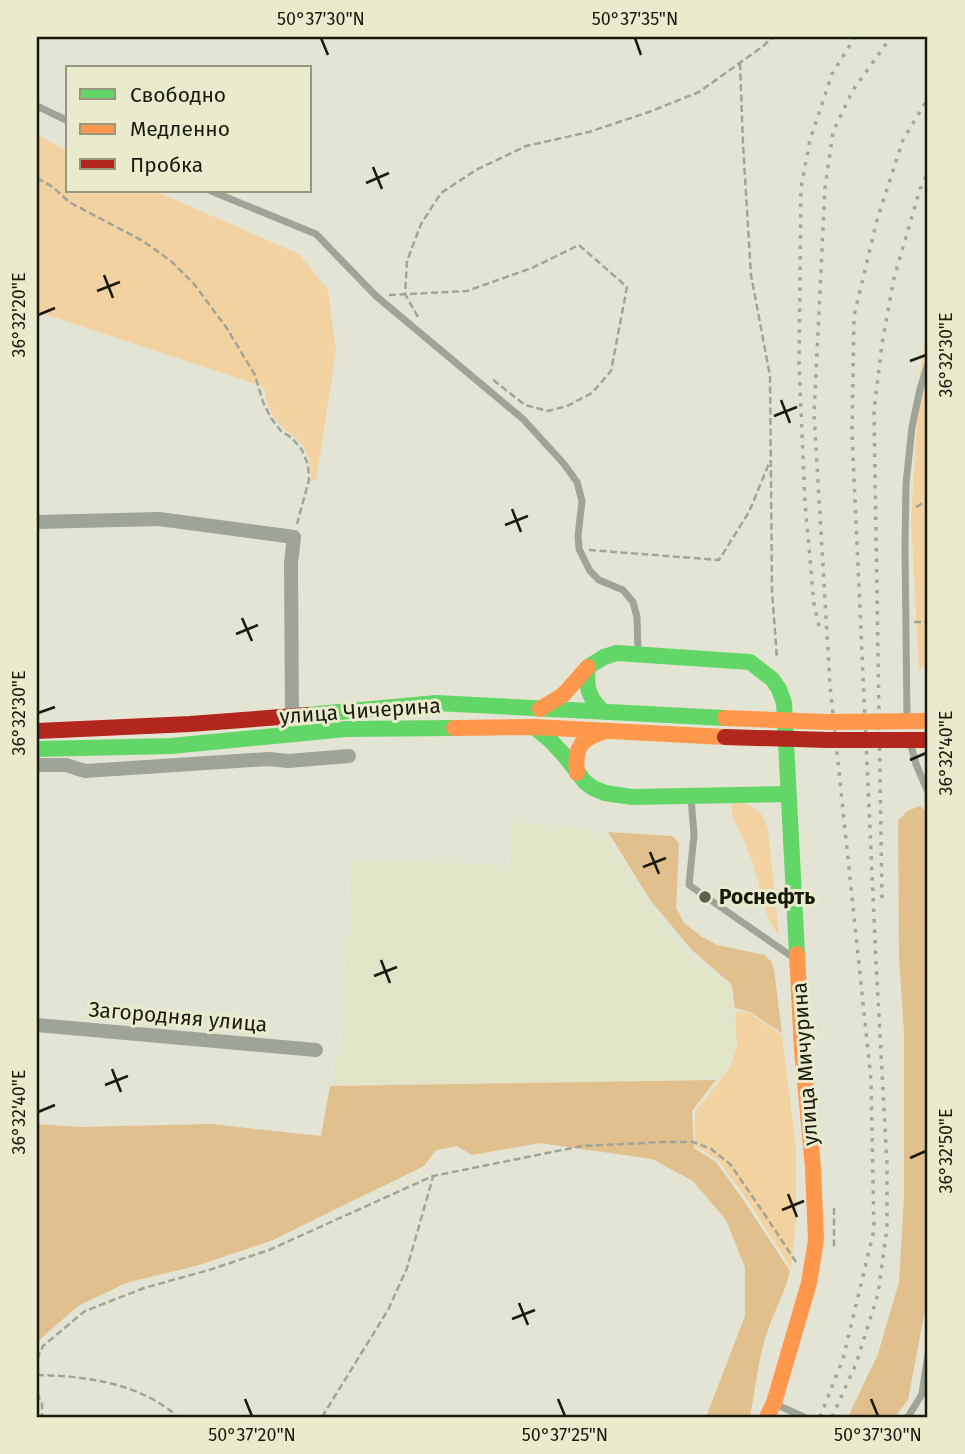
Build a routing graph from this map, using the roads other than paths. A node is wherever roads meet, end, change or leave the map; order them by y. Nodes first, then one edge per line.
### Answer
1 (37, 106) edge
2 (66, 120) edge
3 (213, 192) edge
4 (928, 363) edge
5 (37, 522) edge
6 (638, 654) junction
7 (588, 667) junction
8 (540, 709) junction
9 (604, 712) junction
10 (292, 716) junction
11 (928, 721) edge
12 (908, 725) dead end
13 (534, 727) junction
14 (37, 731) edge
15 (606, 731) junction
16 (909, 737) dead end
17 (928, 740) edge
18 (37, 749) edge
19 (349, 756) dead end
20 (37, 765) edge
21 (577, 773) junction
22 (928, 792) edge
23 (788, 794) junction
24 (691, 796) junction
25 (797, 960) junction
26 (37, 1025) edge
27 (316, 1050) dead end
28 (928, 1354) edge
29 (771, 1410) edge
30 (804, 1417) edge
31 (908, 1417) edge

1 - 2 lane
3 - 6 lane
4 - 12 lane
5 - 10 street
6 - 7 main road
6 - 23 main road, улица Мичурина
7 - 8 main road
7 - 9 main road
8 - 9 main road, улица Чичерина
8 - 10 main road, улица Чичерина
9 - 11 main road, улица Чичерина, bridge
10 - 14 main road, улица Чичерина
13 - 15 main road, улица Чичерина
13 - 18 main road, улица Чичерина
13 - 21 main road
15 - 17 main road, улица Чичерина, bridge
15 - 21 main road
16 - 22 lane
19 - 20 street
21 - 24 main road
23 - 24 main road
23 - 25 main road, улица Мичурина
24 - 25 lane
25 - 29 main road, улица Мичурина
26 - 27 street, Загородняя улица
28 - 31 lane
29 - 30 lane

